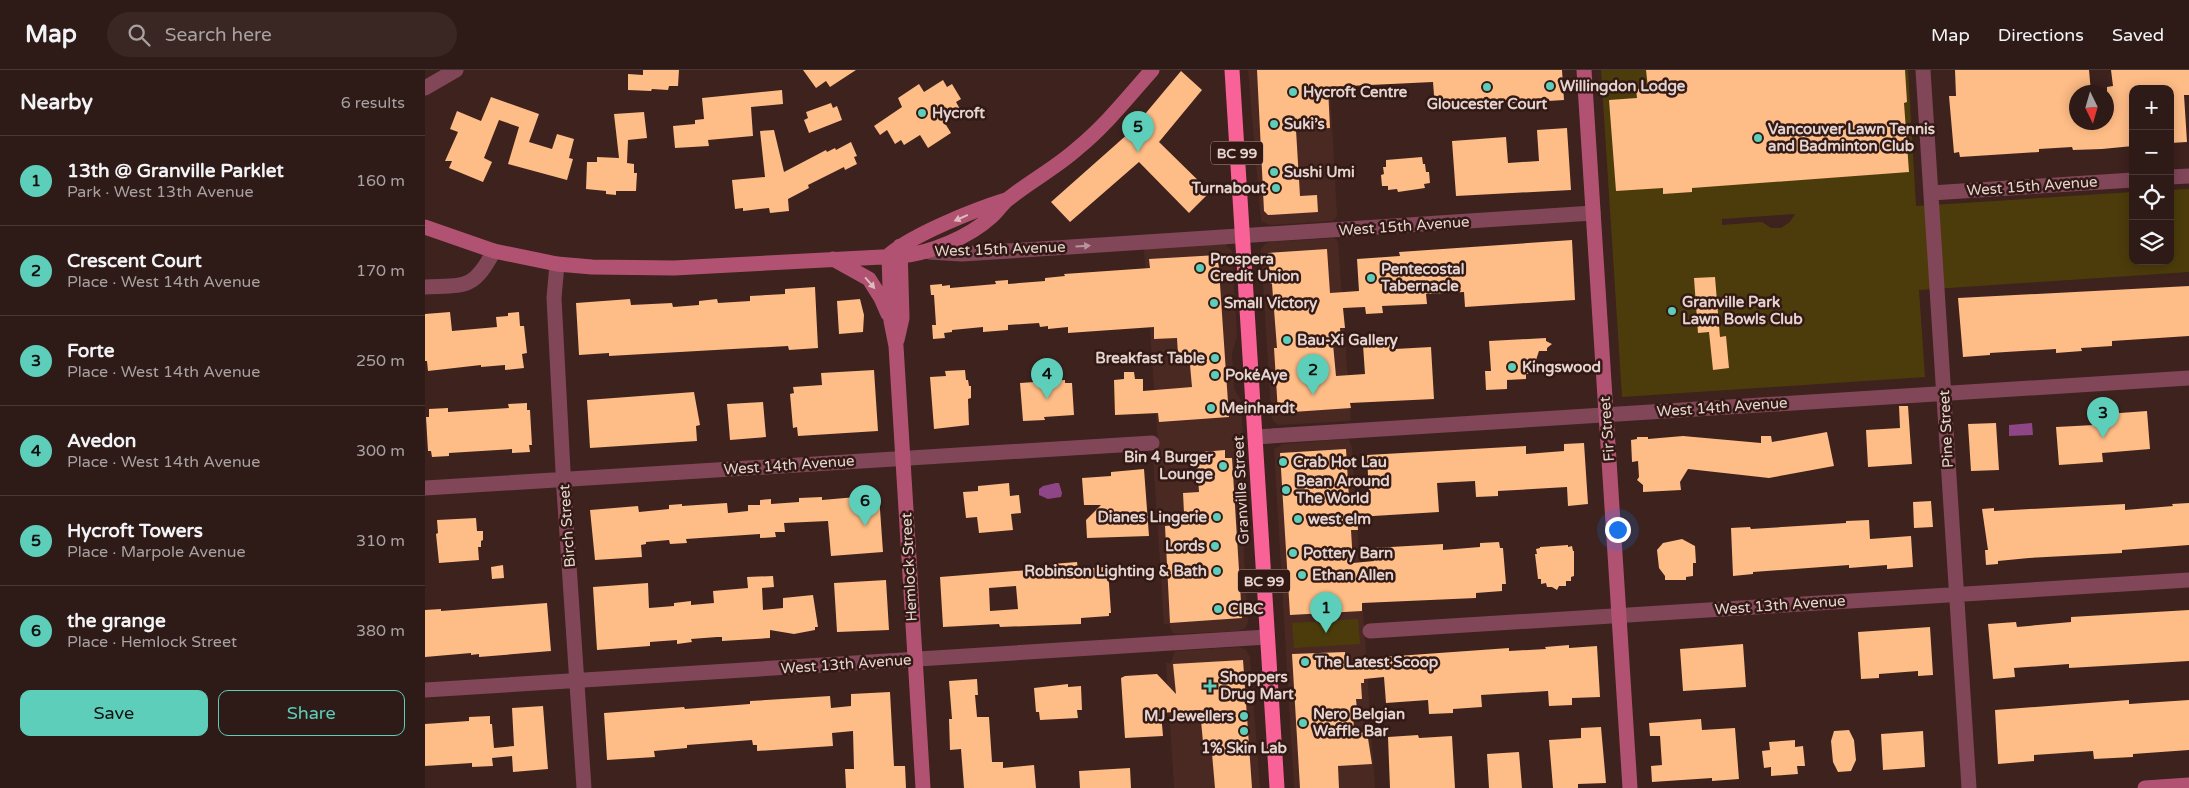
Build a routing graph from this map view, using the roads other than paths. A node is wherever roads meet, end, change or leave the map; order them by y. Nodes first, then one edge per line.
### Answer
1 (456, 70) edge
2 (1152, 70) edge
3 (1232, 70) edge
4 (1584, 70) edge
5 (1923, 70) edge
6 (425, 88) edge
7 (2189, 176) edge
8 (2174, 177) edge
9 (2129, 180) edge
10 (1931, 193) junction
11 (1006, 200) junction
12 (1593, 213) junction
13 (425, 226) edge
14 (1242, 236) junction
15 (494, 251) junction
16 (929, 252) junction
17 (897, 253) junction
18 (833, 259) junction
19 (557, 264) junction
20 (425, 287) edge
21 (891, 321) junction
22 (896, 346) junction
23 (2189, 378) edge
24 (1944, 392) junction
25 (1606, 415) junction
26 (1255, 436) junction
27 (1153, 443) dead end
28 (903, 458) junction
29 (563, 480) junction
30 (425, 488) edge
31 (2189, 580) edge
32 (1957, 594) junction
33 (1619, 615) junction
34 (1370, 631) dead end
35 (1267, 637) junction
36 (915, 659) junction
37 (578, 680) junction
38 (425, 690) edge
39 (2189, 785) edge
40 (584, 788) edge
41 (923, 788) edge
42 (1277, 788) edge
43 (1630, 788) edge
44 (1969, 788) edge
45 (2145, 788) edge

1 - 6 street
2 - 11 street
3 - 14 highway, Granville Street / BC 99
4 - 12 street, Fir Street
5 - 10 street, Pine Street
7 - 8 street
9 - 10 street, West 15th Avenue
10 - 24 street, Pine Street
11 - 16 street
11 -> 17 street
12 - 14 street, West 15th Avenue
12 - 25 street, Fir Street
13 - 15 street, West 15th Avenue
16 -> 14 street, West 15th Avenue
14 - 26 highway, Granville Street / BC 99
15 - 19 street, West 15th Avenue
15 - 20 street
16 - 17 street, West 15th Avenue
17 - 18 street, West 15th Avenue
17 - 21 street, Hemlock Street
17 - 22 street, Hemlock Street
18 - 19 street, West 15th Avenue
18 -> 21 street
19 - 29 street, Birch Street
21 - 22 street, Hemlock Street
22 - 28 street, Hemlock Street
23 - 24 street, West 14th Avenue
24 - 25 street, West 14th Avenue
24 - 32 street, Pine Street
25 - 26 street, West 14th Avenue
25 - 33 street, Fir Street
26 - 35 highway, Granville Street / BC 99
27 - 28 street, West 14th Avenue
28 - 29 street, West 14th Avenue
28 - 36 street, Hemlock Street
29 - 30 street, West 14th Avenue
29 - 37 street, Birch Street
31 - 32 street, West 13th Avenue
32 - 33 street, West 13th Avenue
32 - 44 street, Pine Street
33 - 34 street, West 13th Avenue
33 - 43 street, Fir Street
35 - 36 street, West 13th Avenue
35 - 42 highway, Granville Street / BC 99
36 - 37 street, West 13th Avenue
36 - 41 street, Hemlock Street
37 - 38 street, West 13th Avenue
37 - 40 street, Birch Street
39 - 45 street

